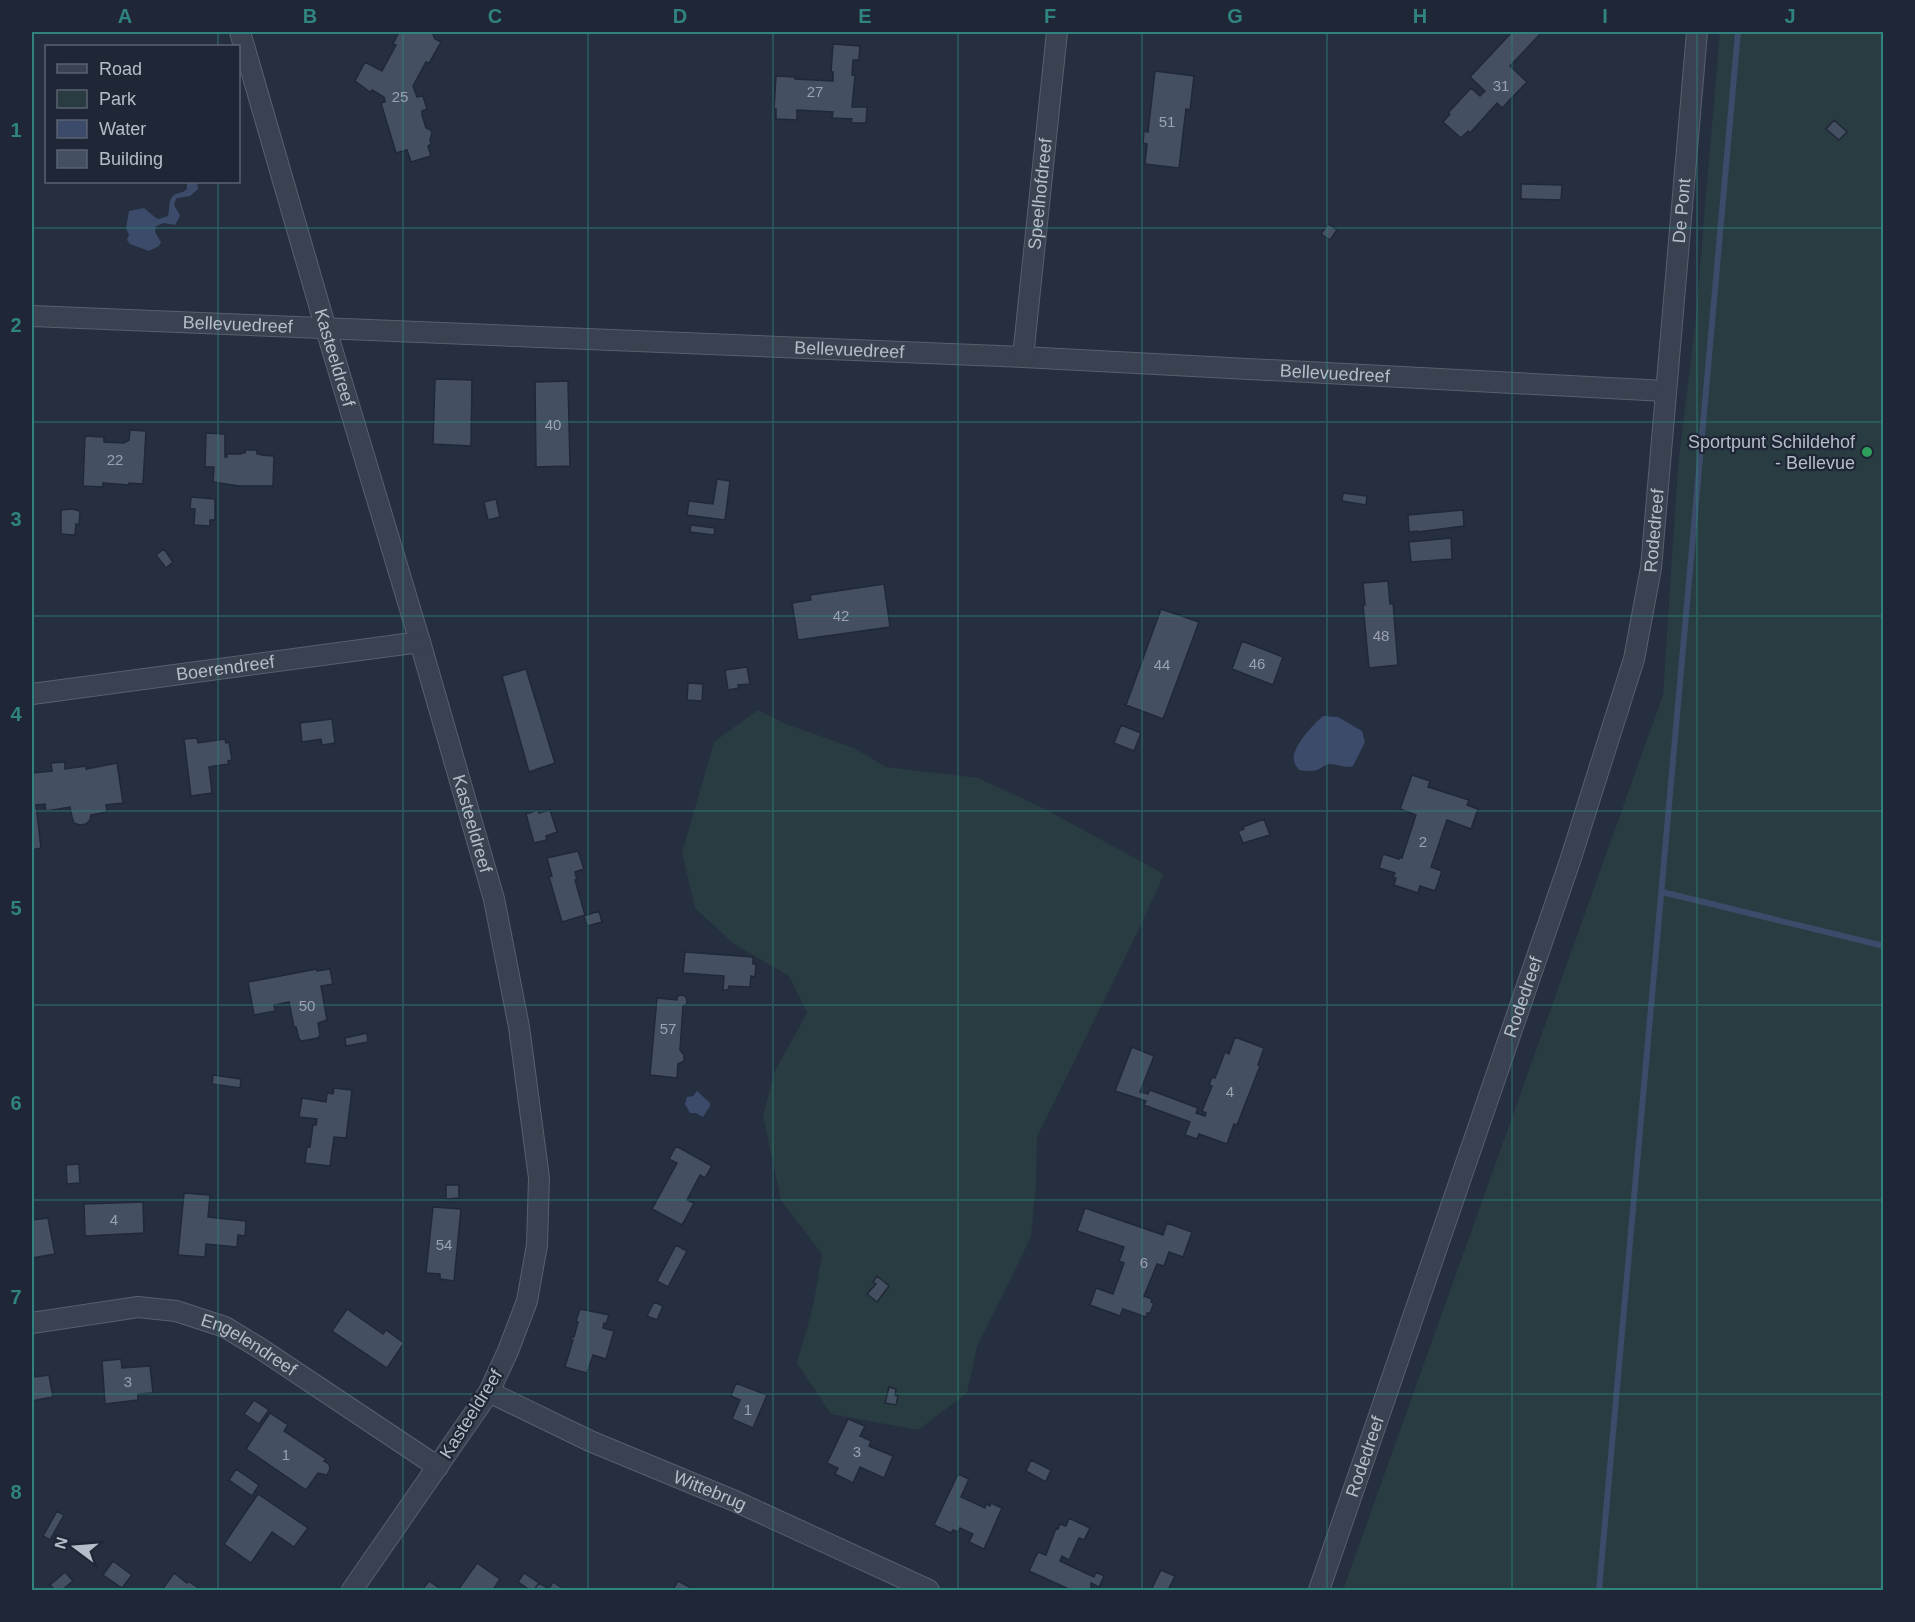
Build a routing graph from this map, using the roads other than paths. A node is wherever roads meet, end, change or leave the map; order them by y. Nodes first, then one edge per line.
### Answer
1 (240, 32) edge
2 (1057, 32) edge
3 (1697, 32) edge
4 (32, 316) edge
5 (326, 329) junction
6 (1023, 357) junction
7 (1665, 391) junction
8 (420, 642) junction
9 (32, 694) edge
10 (32, 1323) edge
11 (489, 1392) junction
12 (438, 1467) junction
13 (352, 1590) edge
14 (929, 1590) edge
15 (1319, 1590) edge

1 - 5 street, Kasteeldreef
2 - 6 street, Speelhofdreef
3 - 7 street, De Pont
4 - 5 street, Bellevuedreef
5 - 6 street, Bellevuedreef
5 - 8 street, Kasteeldreef
6 - 7 street, Bellevuedreef
7 - 15 street, Rodedreef
8 - 9 street, Boerendreef
8 - 11 street, Kasteeldreef
10 - 12 street, Engelendreef
11 - 12 street, Kasteeldreef
11 - 14 street, Wittebrug
12 - 13 street, Kasteeldreef

